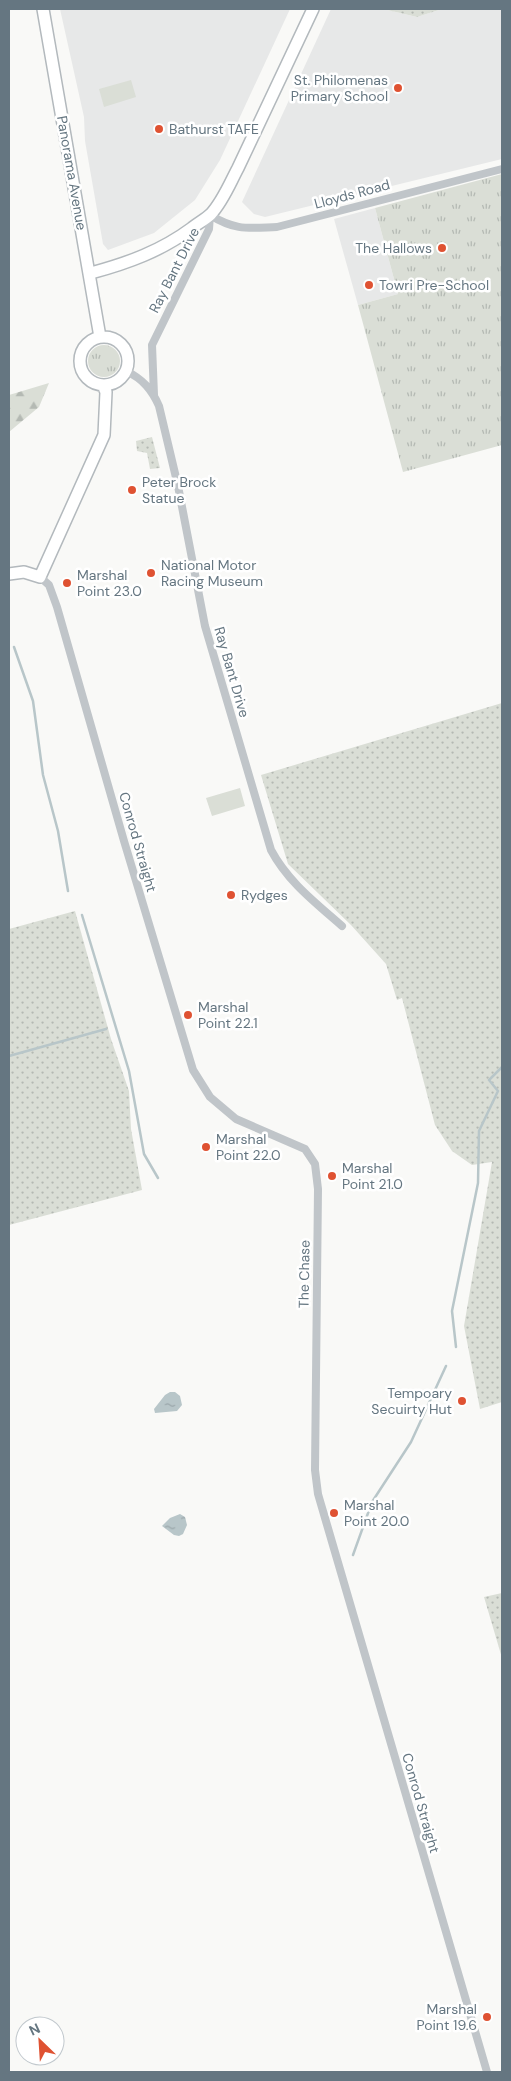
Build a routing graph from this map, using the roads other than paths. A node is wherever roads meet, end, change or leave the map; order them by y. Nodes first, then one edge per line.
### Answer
1 (43, 9) edge
2 (313, 9) edge
3 (502, 169) edge
4 (210, 215) junction
5 (90, 273) junction
6 (100, 337) junction
7 (126, 371) junction
8 (103, 386) junction
9 (154, 396) junction
10 (10, 574) edge
11 (40, 577) junction
12 (342, 926) dead end
13 (193, 1070) joint
14 (331, 1541) joint
15 (488, 2072) edge

1 - 5 street, Panorama Avenue
2 - 4 street
3 - 4 street, Lloyds Road
4 - 5 street
4 - 9 street, Ray Bant Drive
5 - 6 street, Panorama Avenue
6 - 7 street
6 - 8 street
7 - 8 street
7 - 9 street, Ray Bant Drive
8 - 11 street
9 - 12 street, Ray Bant Drive
10 - 11 street
11 - 13 street, Conrod Straight
13 - 14 street, The Chase
14 - 15 street, Conrod Straight

